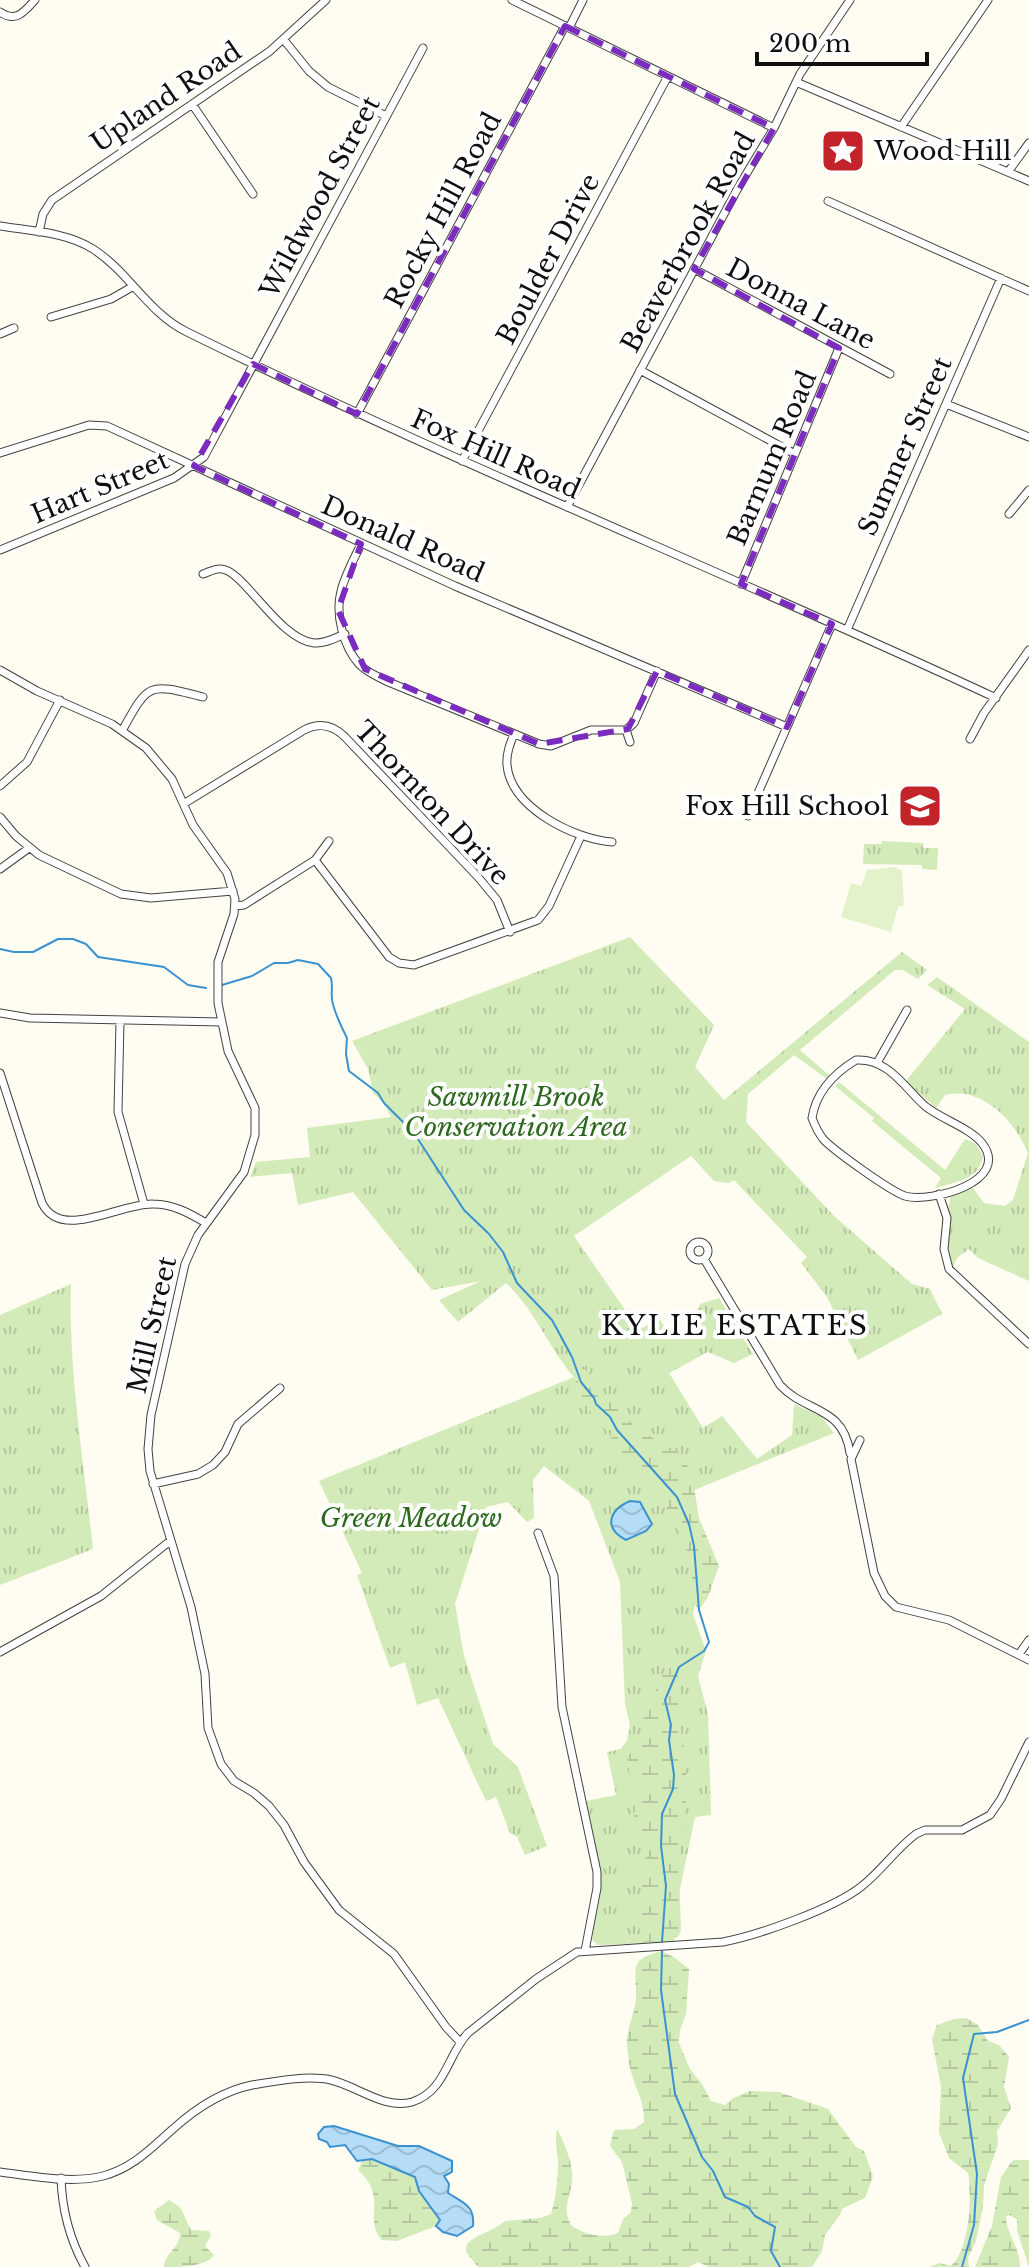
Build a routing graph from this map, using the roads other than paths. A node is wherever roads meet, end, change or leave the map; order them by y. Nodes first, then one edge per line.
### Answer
1 (35, 0) edge
2 (326, 0) edge
3 (512, 0) edge
4 (583, 0) edge
5 (850, 0) edge
6 (988, 0) edge
7 (0, 12) edge
8 (567, 27) junction
9 (284, 40) junction
10 (423, 48) dead end
11 (668, 76) junction
12 (796, 82) junction
13 (192, 104) junction
14 (386, 116) junction
15 (901, 127) junction
16 (774, 128) junction
17 (1029, 143) edge
18 (1008, 172) junction
19 (1029, 181) edge
20 (253, 194) dead end
21 (828, 201) dead end
22 (0, 226) edge
23 (39, 232) junction
24 (694, 269) junction
25 (1001, 278) junction
26 (132, 287) junction
27 (1029, 291) edge
28 (51, 317) dead end
29 (14, 328) dead end
30 (0, 334) edge
31 (839, 348) junction
32 (253, 364) junction
33 (640, 370) junction
34 (890, 374) dead end
35 (946, 404) junction
36 (357, 414) junction
37 (1029, 437) edge
38 (0, 453) edge
39 (795, 454) junction
40 (462, 461) junction
41 (194, 466) junction
42 (1029, 490) edge
43 (567, 507) junction
44 (1009, 514) dead end
45 (361, 544) junction
46 (0, 550) edge
47 (203, 574) dead end
48 (741, 584) junction
49 (832, 624) junction
50 (847, 630) junction
51 (345, 634) junction
52 (1029, 650) edge
53 (0, 670) edge
54 (657, 671) junction
55 (203, 697) dead end
56 (996, 698) junction
57 (60, 700) junction
58 (787, 727) junction
59 (626, 730) junction
60 (122, 731) junction
61 (514, 734) junction
62 (970, 739) dead end
63 (630, 742) dead end
64 (0, 786) edge
65 (185, 803) junction
66 (748, 816) dead end
67 (0, 817) edge
68 (581, 836) junction
69 (329, 841) dead end
70 (612, 842) dead end
71 (29, 848) junction
72 (315, 860) junction
73 (0, 869) edge
74 (233, 891) junction
75 (235, 906) junction
76 (510, 932) junction
77 (907, 1010) dead end
78 (0, 1013) edge
79 (120, 1021) junction
80 (221, 1022) junction
81 (877, 1063) junction
82 (0, 1073) edge
83 (939, 1194) junction
84 (144, 1204) junction
85 (206, 1223) junction
86 (704, 1259) dead end
87 (1029, 1344) edge
88 (280, 1388) dead end
89 (860, 1440) dead end
90 (851, 1459) junction
91 (153, 1484) junction
92 (538, 1533) dead end
93 (170, 1541) junction
94 (1029, 1640) edge
95 (0, 1652) edge
96 (1019, 1654) junction
97 (1029, 1660) edge
98 (1029, 1742) edge
99 (585, 1951) junction
100 (460, 2042) junction
101 (0, 2172) edge
102 (61, 2178) junction
103 (85, 2267) edge

1 - 7 street
2 - 9 street, Upland Road
3 - 8 street
4 - 8 street, Rocky Hill Road
5 - 12 street, Beaverbrook Road
6 - 15 street
8 - 11 street
8 - 36 street, Rocky Hill Road
9 - 13 street, Upland Road
9 - 14 street
10 - 14 street, Wildwood Street
11 - 16 street
11 - 40 street, Boulder Drive
12 - 15 street
12 - 16 street, Beaverbrook Road
13 - 20 street
13 - 23 street, Upland Road
14 - 32 street, Wildwood Street
15 - 18 street
16 - 24 street, Beaverbrook Road
17 - 18 street
18 - 19 street
21 - 25 street
22 - 23 street, Fox Hill Road
23 - 26 street, Fox Hill Road
24 - 31 street, Donna Lane
24 - 33 street, Beaverbrook Road
25 - 27 street
25 - 35 street, Sumner Street
26 - 28 street
26 - 32 street, Fox Hill Road
29 - 30 street
31 - 34 street, Donna Lane
31 - 39 street, Barnum Road
32 - 36 street, Fox Hill Road
32 - 41 street, Hart Street
33 - 39 street
33 - 43 street, Beaverbrook Road
35 - 37 street
35 - 50 street, Sumner Street
36 - 40 street, Fox Hill Road
38 - 41 street, Donald Road
39 - 48 street, Barnum Road
40 - 43 street, Fox Hill Road
41 - 45 street, Donald Road
41 - 46 street, Hart Street
42 - 44 street
43 - 48 street, Fox Hill Road
45 - 51 street
45 - 54 street, Donald Road
47 - 51 street
48 - 49 street, Fox Hill Road
49 - 50 street, Fox Hill Road
49 - 58 street
50 - 56 street, Fox Hill Road
51 - 61 street
52 - 56 street
53 - 57 street, Mill Street
54 - 58 street, Donald Road
54 - 59 street
55 - 60 street
56 - 62 street
57 - 60 street, Mill Street
57 - 64 street
58 - 66 street
59 - 61 street
59 - 63 street
60 - 65 street, Mill Street
61 - 68 street
65 - 74 street, Mill Street
65 - 76 street, Thornton Drive
67 - 71 street
68 - 70 street
68 - 76 street
69 - 72 street
71 - 73 street
71 - 74 street
72 - 75 street
72 - 76 street
74 - 75 street, Mill Street
75 - 80 street, Mill Street
77 - 81 street
78 - 79 street
79 - 80 street
79 - 84 street
80 - 85 street, Mill Street
81 - 83 street
81 - 83 street
82 - 84 street
83 - 87 street
84 - 85 street
85 - 91 street, Mill Street
86 - 90 street
88 - 91 street
89 - 90 street
90 - 96 street
91 - 93 street, Mill Street
92 - 99 street
93 - 95 street
93 - 100 street, Mill Street
94 - 96 street
96 - 97 street
98 - 99 street
99 - 100 street
100 - 102 street
101 - 102 street
102 - 103 street

